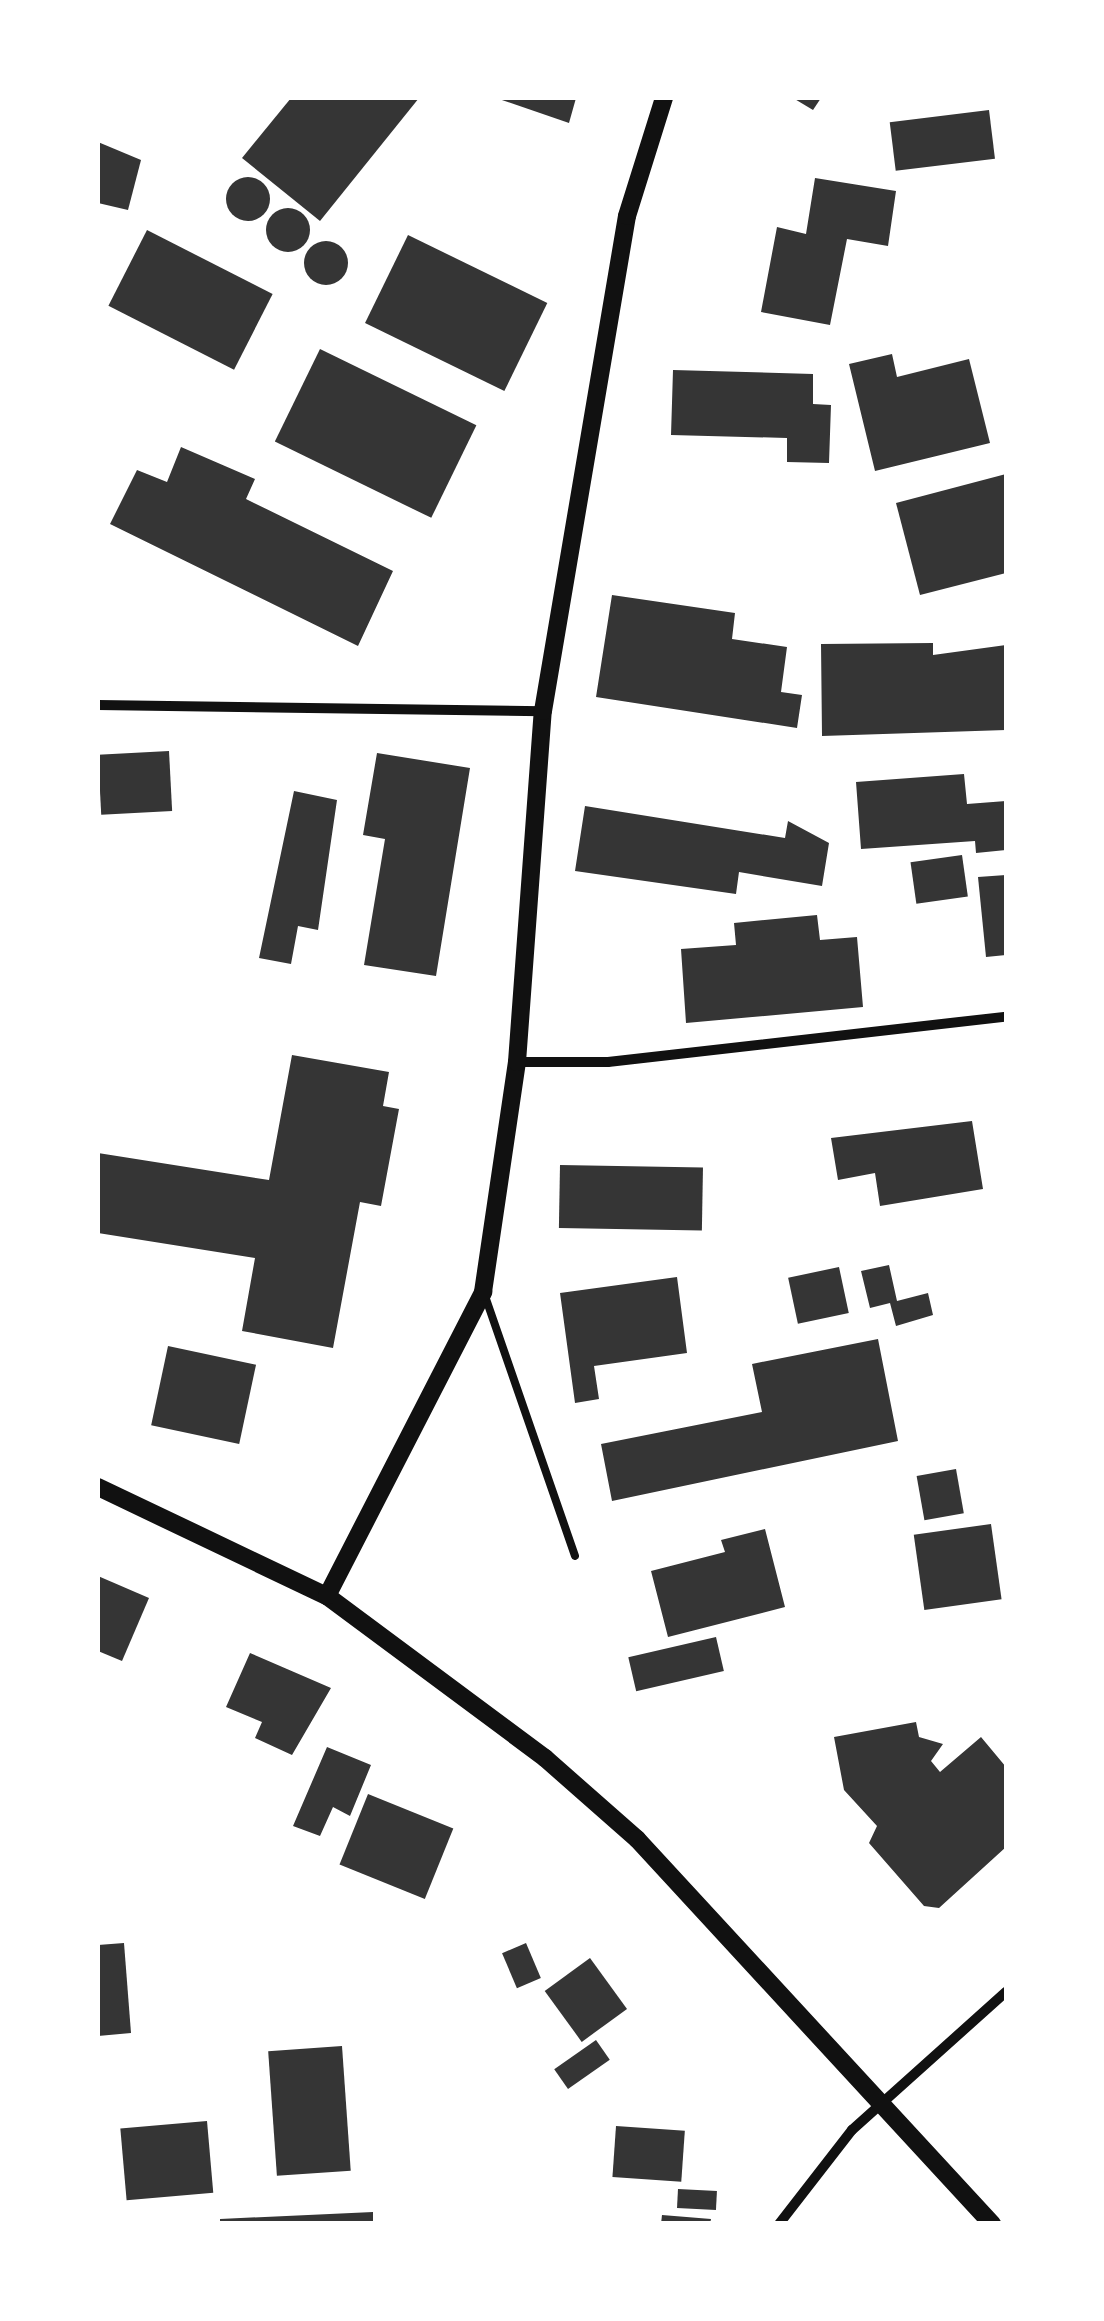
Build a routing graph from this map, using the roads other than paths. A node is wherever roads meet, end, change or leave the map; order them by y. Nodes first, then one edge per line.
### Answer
1 (664, 98) edge
2 (98, 705) edge
3 (543, 710) junction
4 (1006, 1017) edge
5 (518, 1062) junction
6 (483, 1292) junction
7 (98, 1487) edge
8 (576, 1556) dead end
9 (327, 1596) junction
10 (1006, 1992) edge
11 (882, 2104) junction
12 (779, 2224) edge
13 (992, 2224) edge

1 - 3 street
2 - 3 street
3 - 5 street
4 - 5 street
5 - 6 street
6 - 8 lane
6 - 9 street
7 - 9 street
9 - 11 street
10 - 11 street
11 - 12 street
11 - 13 street

